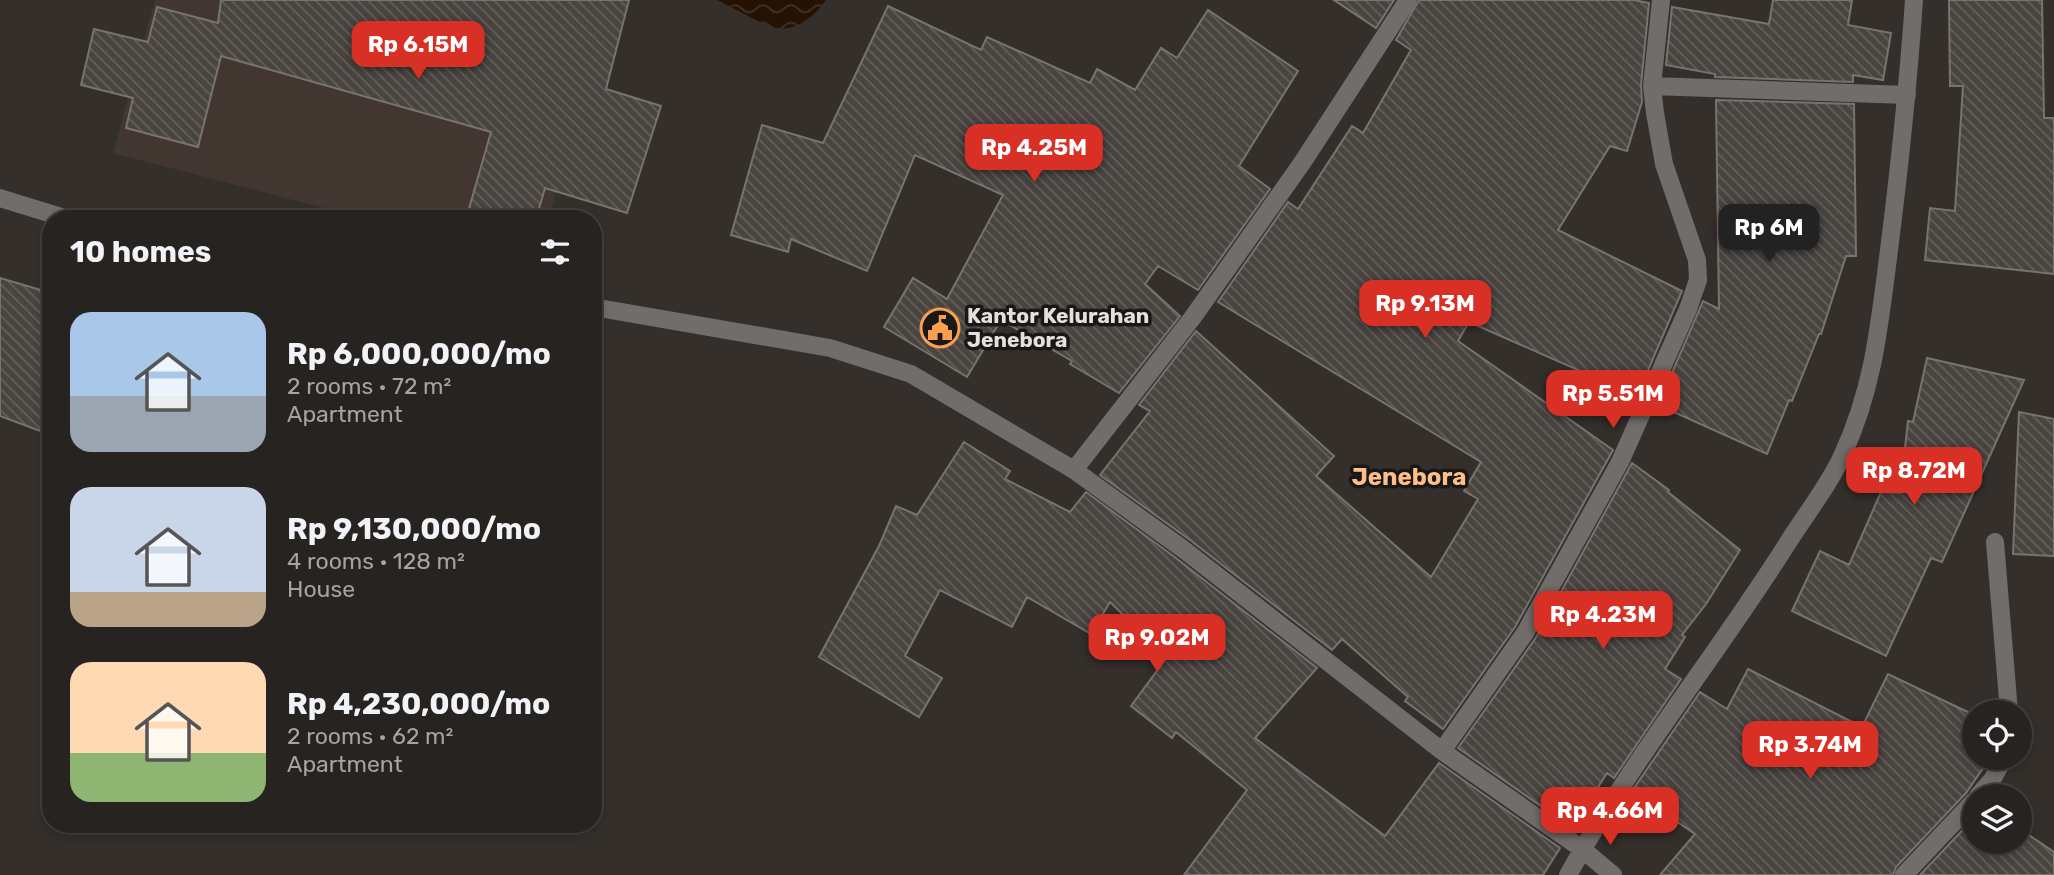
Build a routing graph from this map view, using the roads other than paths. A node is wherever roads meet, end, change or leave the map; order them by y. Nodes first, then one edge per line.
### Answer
1 (1408, 0) edge
2 (1661, 0) edge
3 (1914, 0) edge
4 (1652, 86) junction
5 (1907, 95) junction
6 (0, 198) edge
7 (42, 211) edge
8 (602, 309) edge
9 (1074, 470) junction
10 (1995, 542) dead end
11 (2008, 700) edge
12 (1442, 751) junction
13 (1962, 814) edge
14 (1582, 849) junction
15 (1568, 875) edge
16 (1613, 875) edge
17 (1904, 875) edge

1 - 9 street
2 - 4 street
3 - 5 street
4 - 5 street
4 - 12 street
5 - 14 street
6 - 7 street
8 - 9 street
9 - 12 street
10 - 11 street
12 - 14 street
13 - 17 street
14 - 15 street
14 - 16 street

